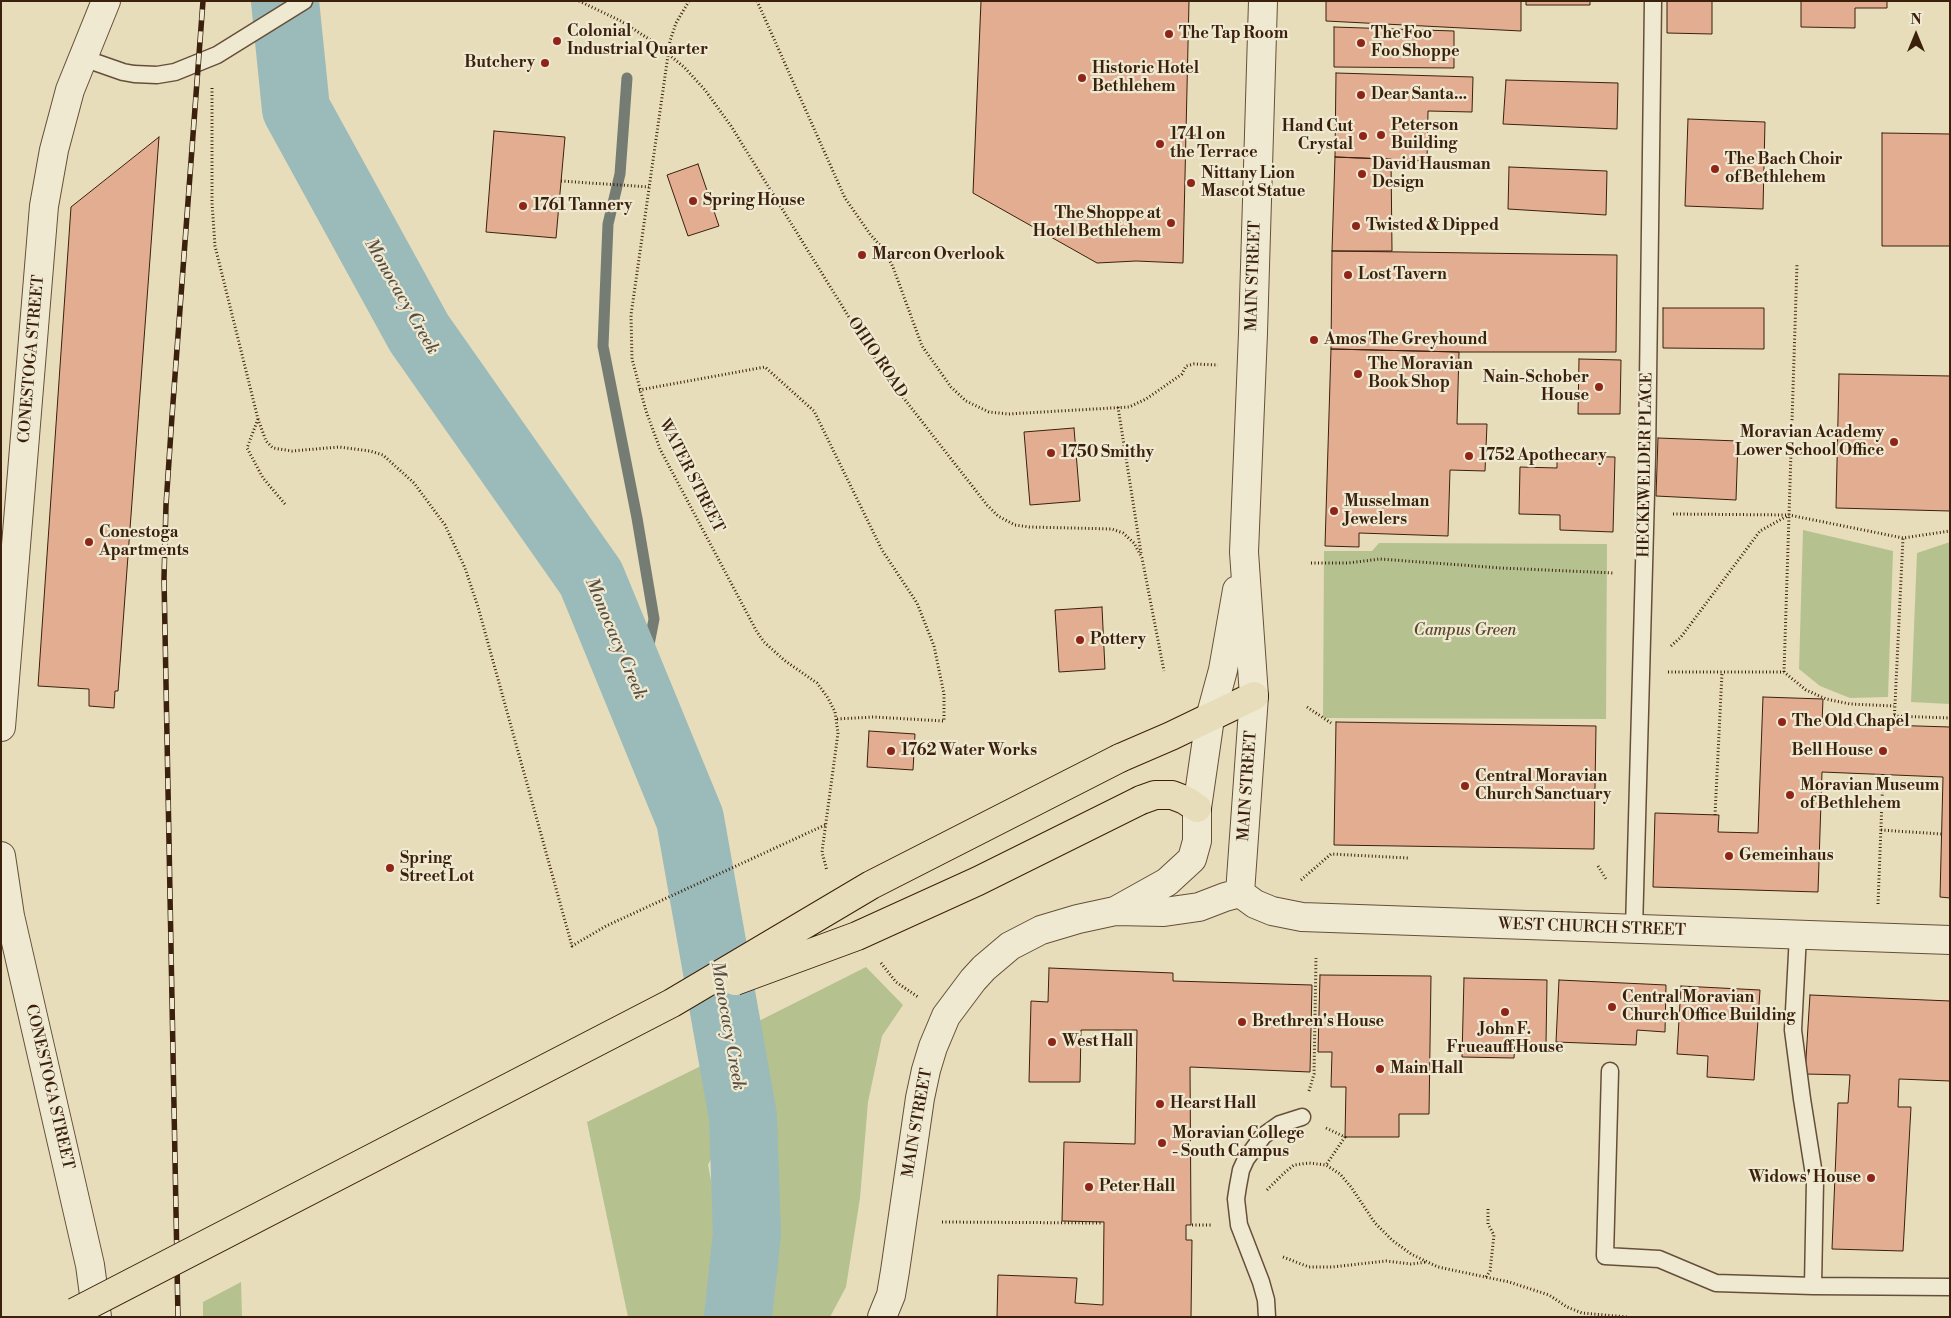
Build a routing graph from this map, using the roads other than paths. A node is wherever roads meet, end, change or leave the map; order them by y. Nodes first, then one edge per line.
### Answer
1 (106, 1) edge
2 (304, 1) edge
3 (1263, 1) edge
4 (1653, 1) edge
5 (83, 58) junction
6 (1244, 552) junction
7 (1254, 696) junction
8 (1210, 718) junction
9 (1, 727) edge
10 (1197, 808) junction
11 (1, 856) edge
12 (1240, 893) junction
13 (1115, 911) junction
14 (1634, 929) junction
15 (1798, 935) junction
16 (1950, 940) edge
17 (672, 1003) junction
18 (1610, 1071) dead end
19 (1302, 1117) road end
20 (1813, 1286) junction
21 (1950, 1287) edge
22 (66, 1317) edge
23 (97, 1317) edge
24 (882, 1317) edge
25 (1267, 1317) edge

1 - 5 street, CONESTOGA STREET
2 - 5 lane
3 - 6 street, MAIN STREET
4 - 14 lane, HECKEWELDER PLACE
5 - 9 street, CONESTOGA STREET
6 - 7 street, MAIN STREET
6 - 8 street, MAIN STREET
7 - 8 highway
7 - 12 street, MAIN STREET
8 - 10 street, MAIN STREET
8 - 17 highway, bridge
10 - 13 street, MAIN STREET
10 - 17 highway, bridge
11 - 23 street, CONESTOGA STREET
12 - 13 street, MAIN STREET
12 - 14 street, WEST CHURCH STREET
13 - 24 street, MAIN STREET
14 - 15 street, WEST CHURCH STREET
15 - 16 street, WEST CHURCH STREET
15 - 20 lane
17 - 22 highway, bridge
18 - 20 lane
19 - 25 lane
20 - 21 lane

